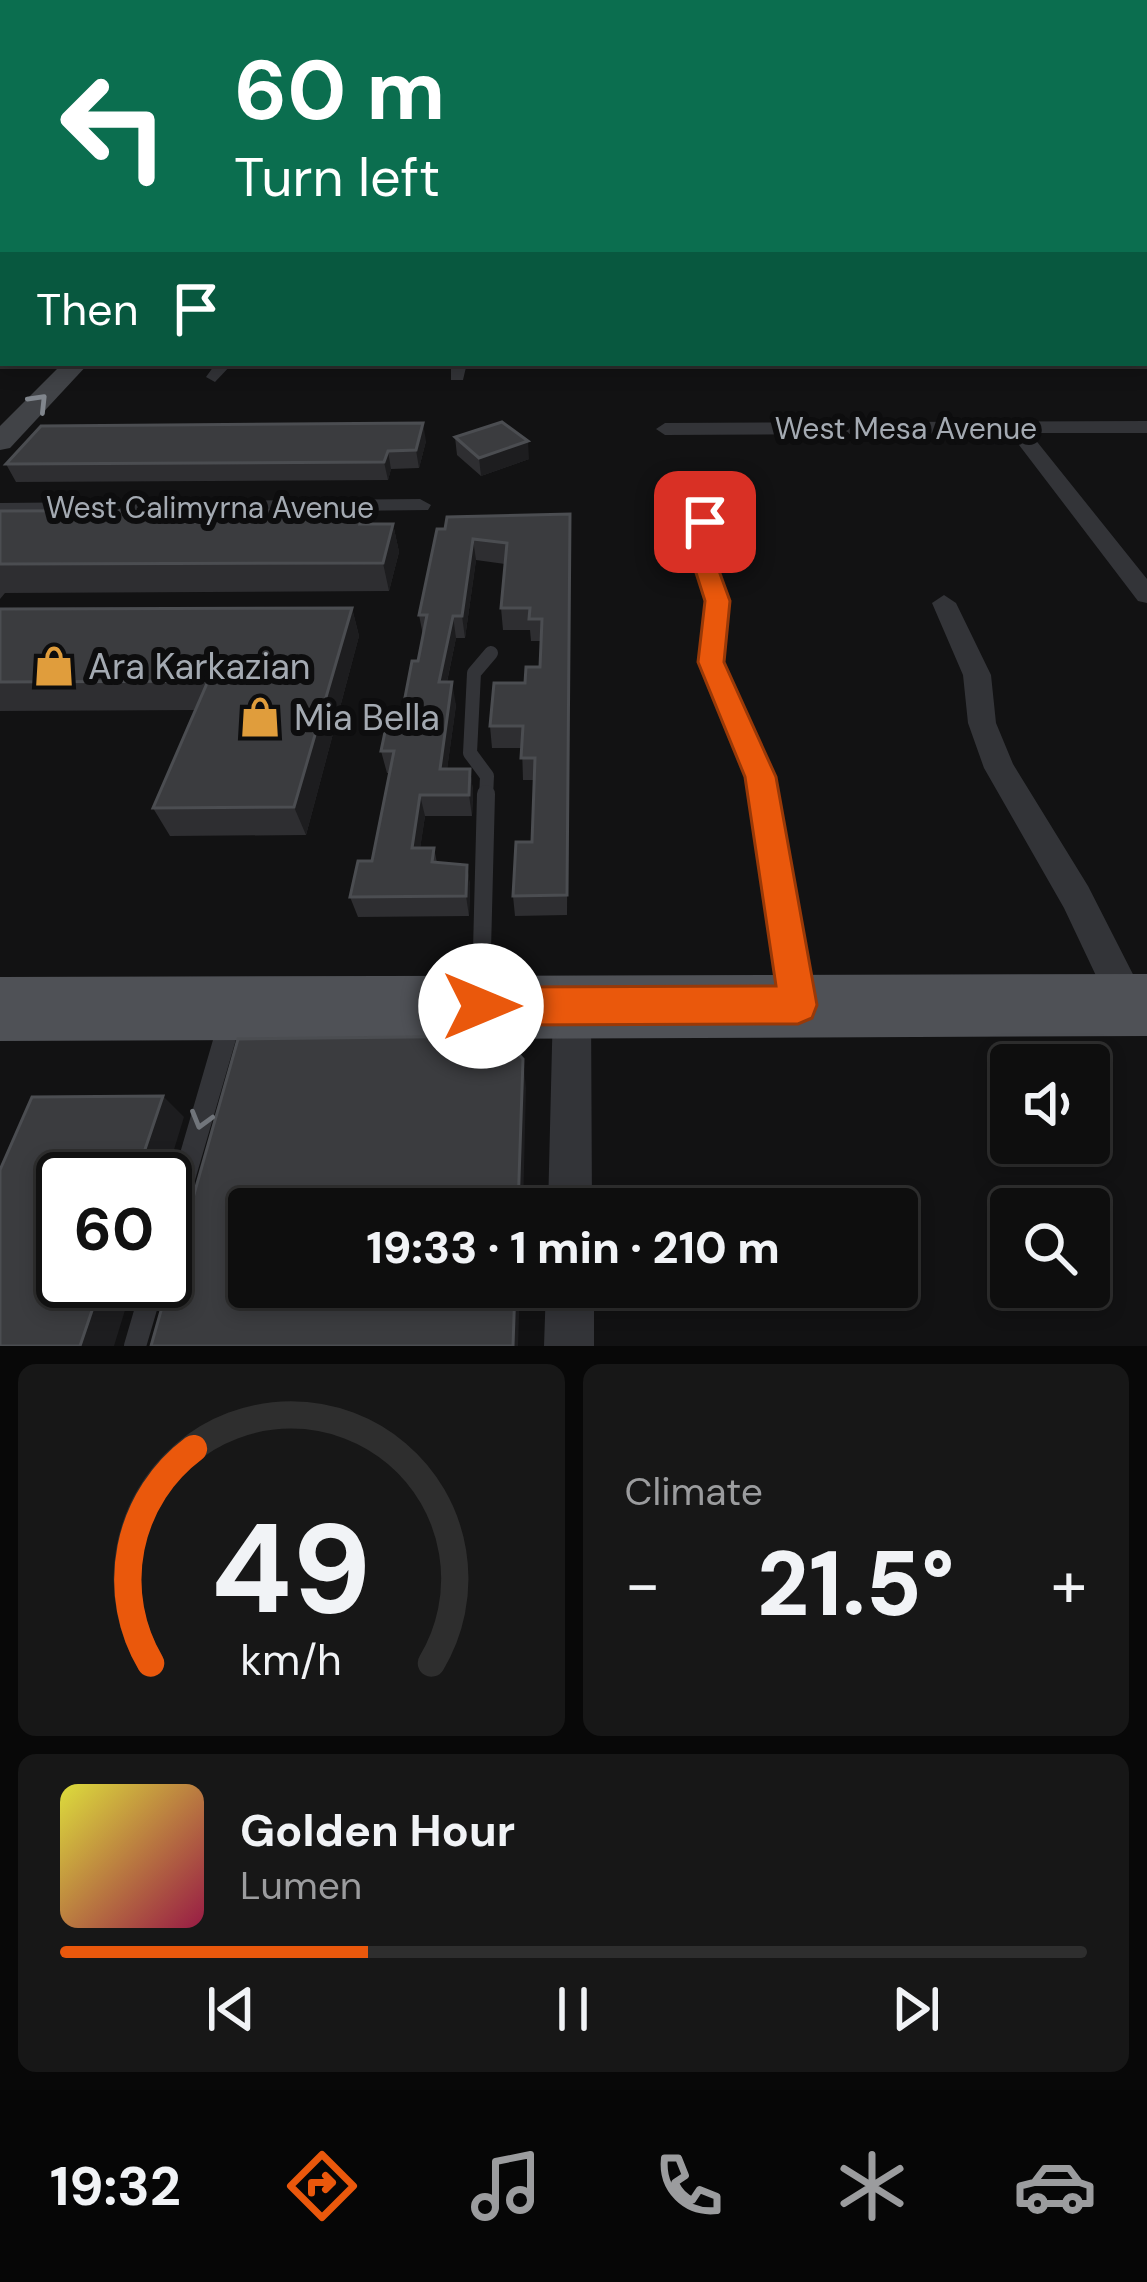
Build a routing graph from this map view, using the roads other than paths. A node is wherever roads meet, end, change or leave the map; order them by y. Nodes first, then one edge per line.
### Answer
1 (39, 366) edge
2 (74, 366) edge
3 (0, 404) edge
4 (1147, 427) edge
5 (1016, 428) junction
6 (665, 429) dead end
7 (0, 442) edge
8 (420, 505) dead end
9 (0, 509) edge
10 (705, 522) dead end
11 (1147, 595) edge
12 (944, 603) dead end
13 (491, 653) dead end
14 (798, 1005) junction
15 (1138, 1005) edge
16 (481, 1006) junction
17 (572, 1006) junction
18 (234, 1008) junction
19 (0, 1009) edge
20 (192, 1152) edge
21 (570, 1188) edge
22 (146, 1308) edge
23 (570, 1308) edge
24 (135, 1346) edge
25 (569, 1346) edge

1 - 3 main road
7 -> 2 main road
4 - 5 street, West Mesa Avenue
5 - 6 street, West Mesa Avenue
5 - 11 street
8 - 9 street, West Calimyrna Avenue
10 - 14 street
12 - 15 street
13 - 16 lane
14 - 15 main road
14 - 17 main road
16 - 17 main road
16 - 18 main road
17 - 21 street
18 - 19 main road
18 -> 20 lane
22 - 24 lane
23 - 25 street

